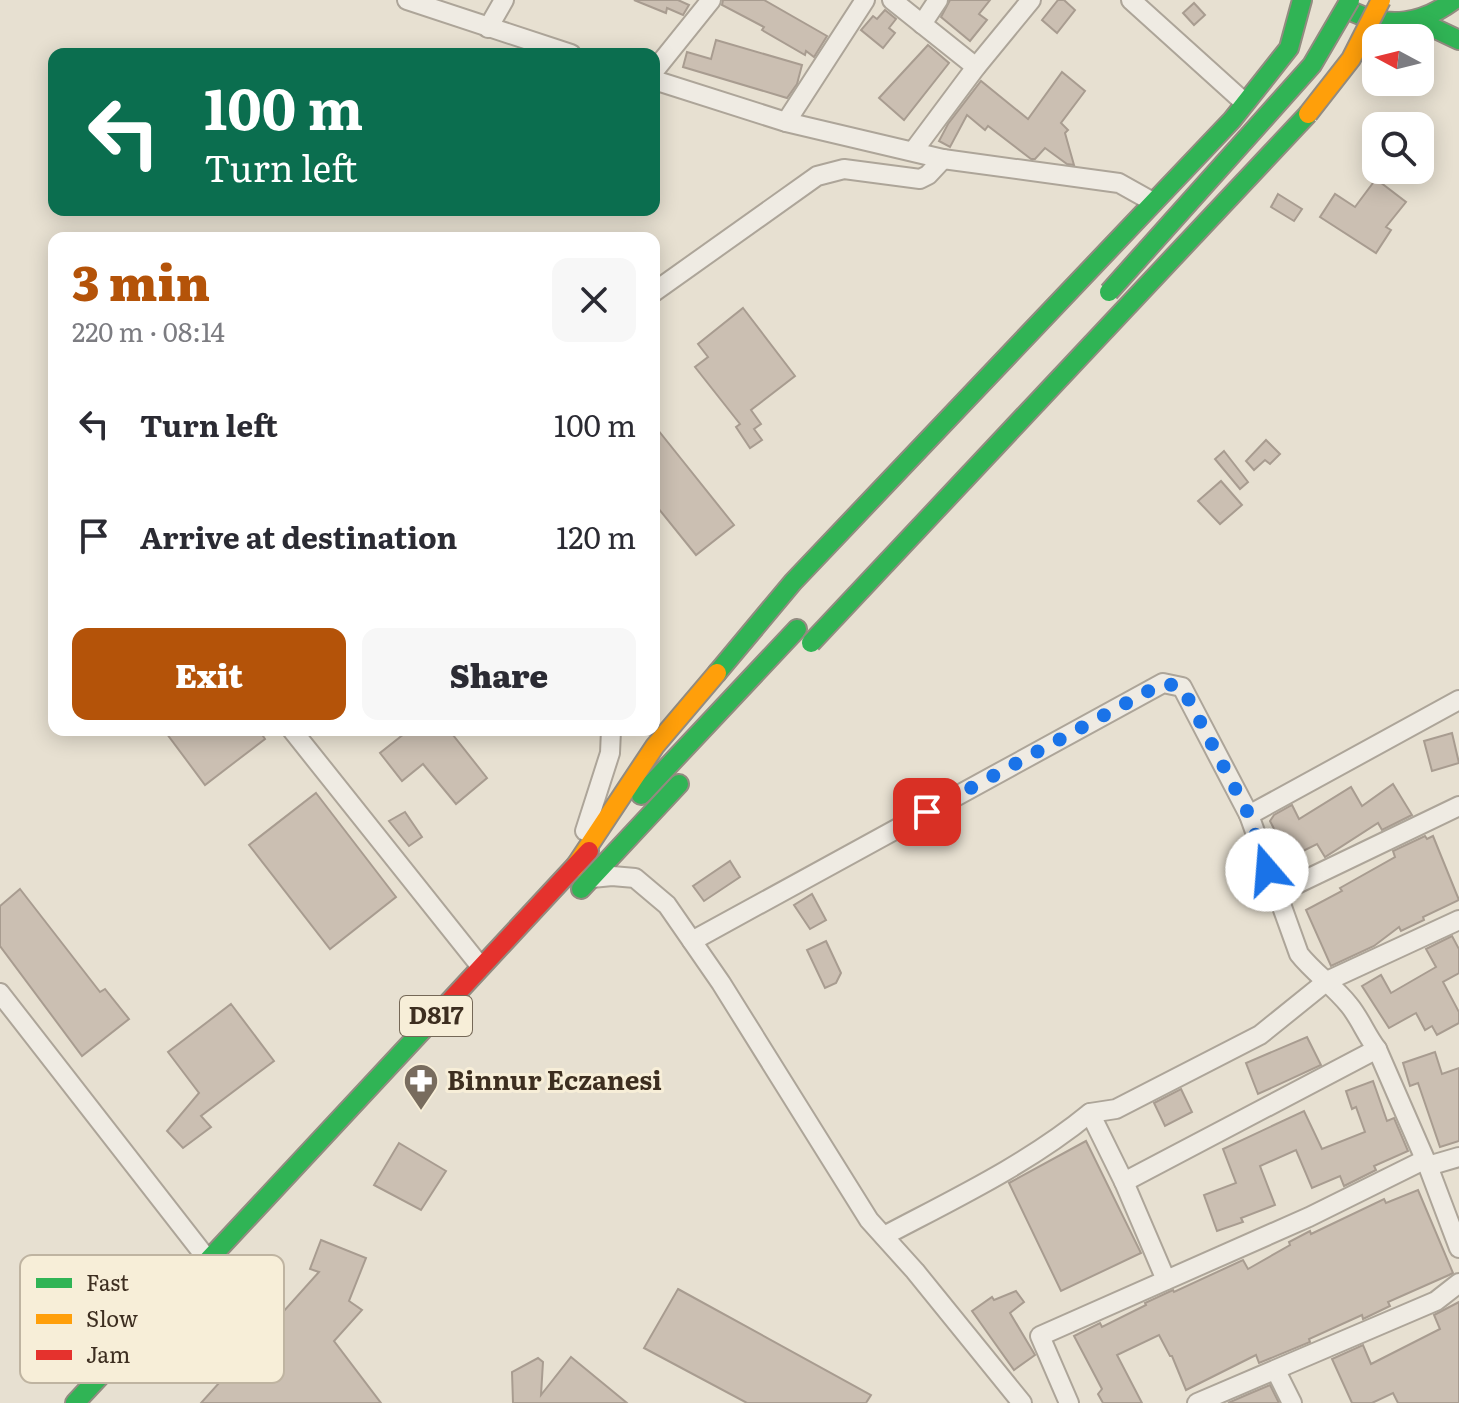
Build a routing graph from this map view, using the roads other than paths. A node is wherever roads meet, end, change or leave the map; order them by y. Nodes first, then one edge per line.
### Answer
1 (407, 0) edge
2 (504, 0) edge
3 (711, 0) edge
4 (865, 0) edge
5 (892, 0) edge
6 (938, 0) edge
7 (1031, 0) edge
8 (1131, 0) edge
9 (1302, 0) edge
10 (1337, 0) edge
11 (1350, 0) edge
12 (1381, 0) edge
13 (1454, 0) edge
14 (1419, 21) junction
15 (922, 24) junction
16 (488, 28) junction
17 (1459, 40) edge
18 (552, 48) edge
19 (660, 64) edge
20 (976, 67) junction
21 (660, 82) edge
22 (1245, 103) junction
23 (786, 122) junction
24 (914, 150) junction
25 (943, 159) junction
26 (1153, 202) junction
27 (660, 288) edge
28 (1097, 305) dead end
29 (1459, 700) edge
30 (297, 736) edge
31 (611, 736) edge
32 (696, 766) dead end
33 (1459, 806) edge
34 (1249, 815) junction
35 (574, 868) junction
36 (592, 878) junction
37 (1276, 894) junction
38 (570, 901) dead end
39 (1459, 920) edge
40 (692, 941) junction
41 (481, 967) junction
42 (1327, 981) junction
43 (0, 993) edge
44 (1377, 1049) junction
45 (1090, 1113) junction
46 (1459, 1157) edge
47 (1426, 1163) junction
48 (1124, 1182) junction
49 (884, 1236) junction
50 (1459, 1248) edge
51 (204, 1255) edge
52 (213, 1255) edge
53 (1166, 1280) junction
54 (1459, 1283) edge
55 (1276, 1371) junction
56 (94, 1383) edge
57 (75, 1403) edge
58 (1022, 1403) edge
59 (1069, 1403) edge
60 (1197, 1403) edge
61 (1292, 1403) edge

1 - 16 street
2 - 16 street
3 - 19 street
4 - 23 street
5 - 15 street
6 - 15 street
7 - 20 street
8 - 22 street
9 - 22 main road
10 - 14 main road
11 - 28 main road, bridge
12 - 35 main road, D817, bridge
13 - 14 main road
14 - 17 main road
15 - 20 street
16 - 18 street
20 - 24 street
21 - 23 street
22 - 26 main road
23 - 24 street
24 - 25 street
25 - 26 street
25 - 27 street
26 - 35 main road
29 - 34 street
30 - 41 street
31 - 35 street
32 - 36 main road
33 - 37 street
34 - 37 street
34 - 40 street
35 - 41 main road, D817
36 - 38 main road
36 - 40 street
37 - 42 street
39 - 42 street
40 - 49 street
41 - 52 main road, D817
42 - 44 street
42 - 45 street
43 - 51 street
44 - 47 street
44 - 48 street
45 - 48 street
45 - 49 street
46 - 47 street
47 - 50 street
47 - 53 street
48 - 53 street
49 - 58 street
53 - 59 street
54 - 55 street
55 - 60 street
55 - 61 street
56 - 57 main road, D817

